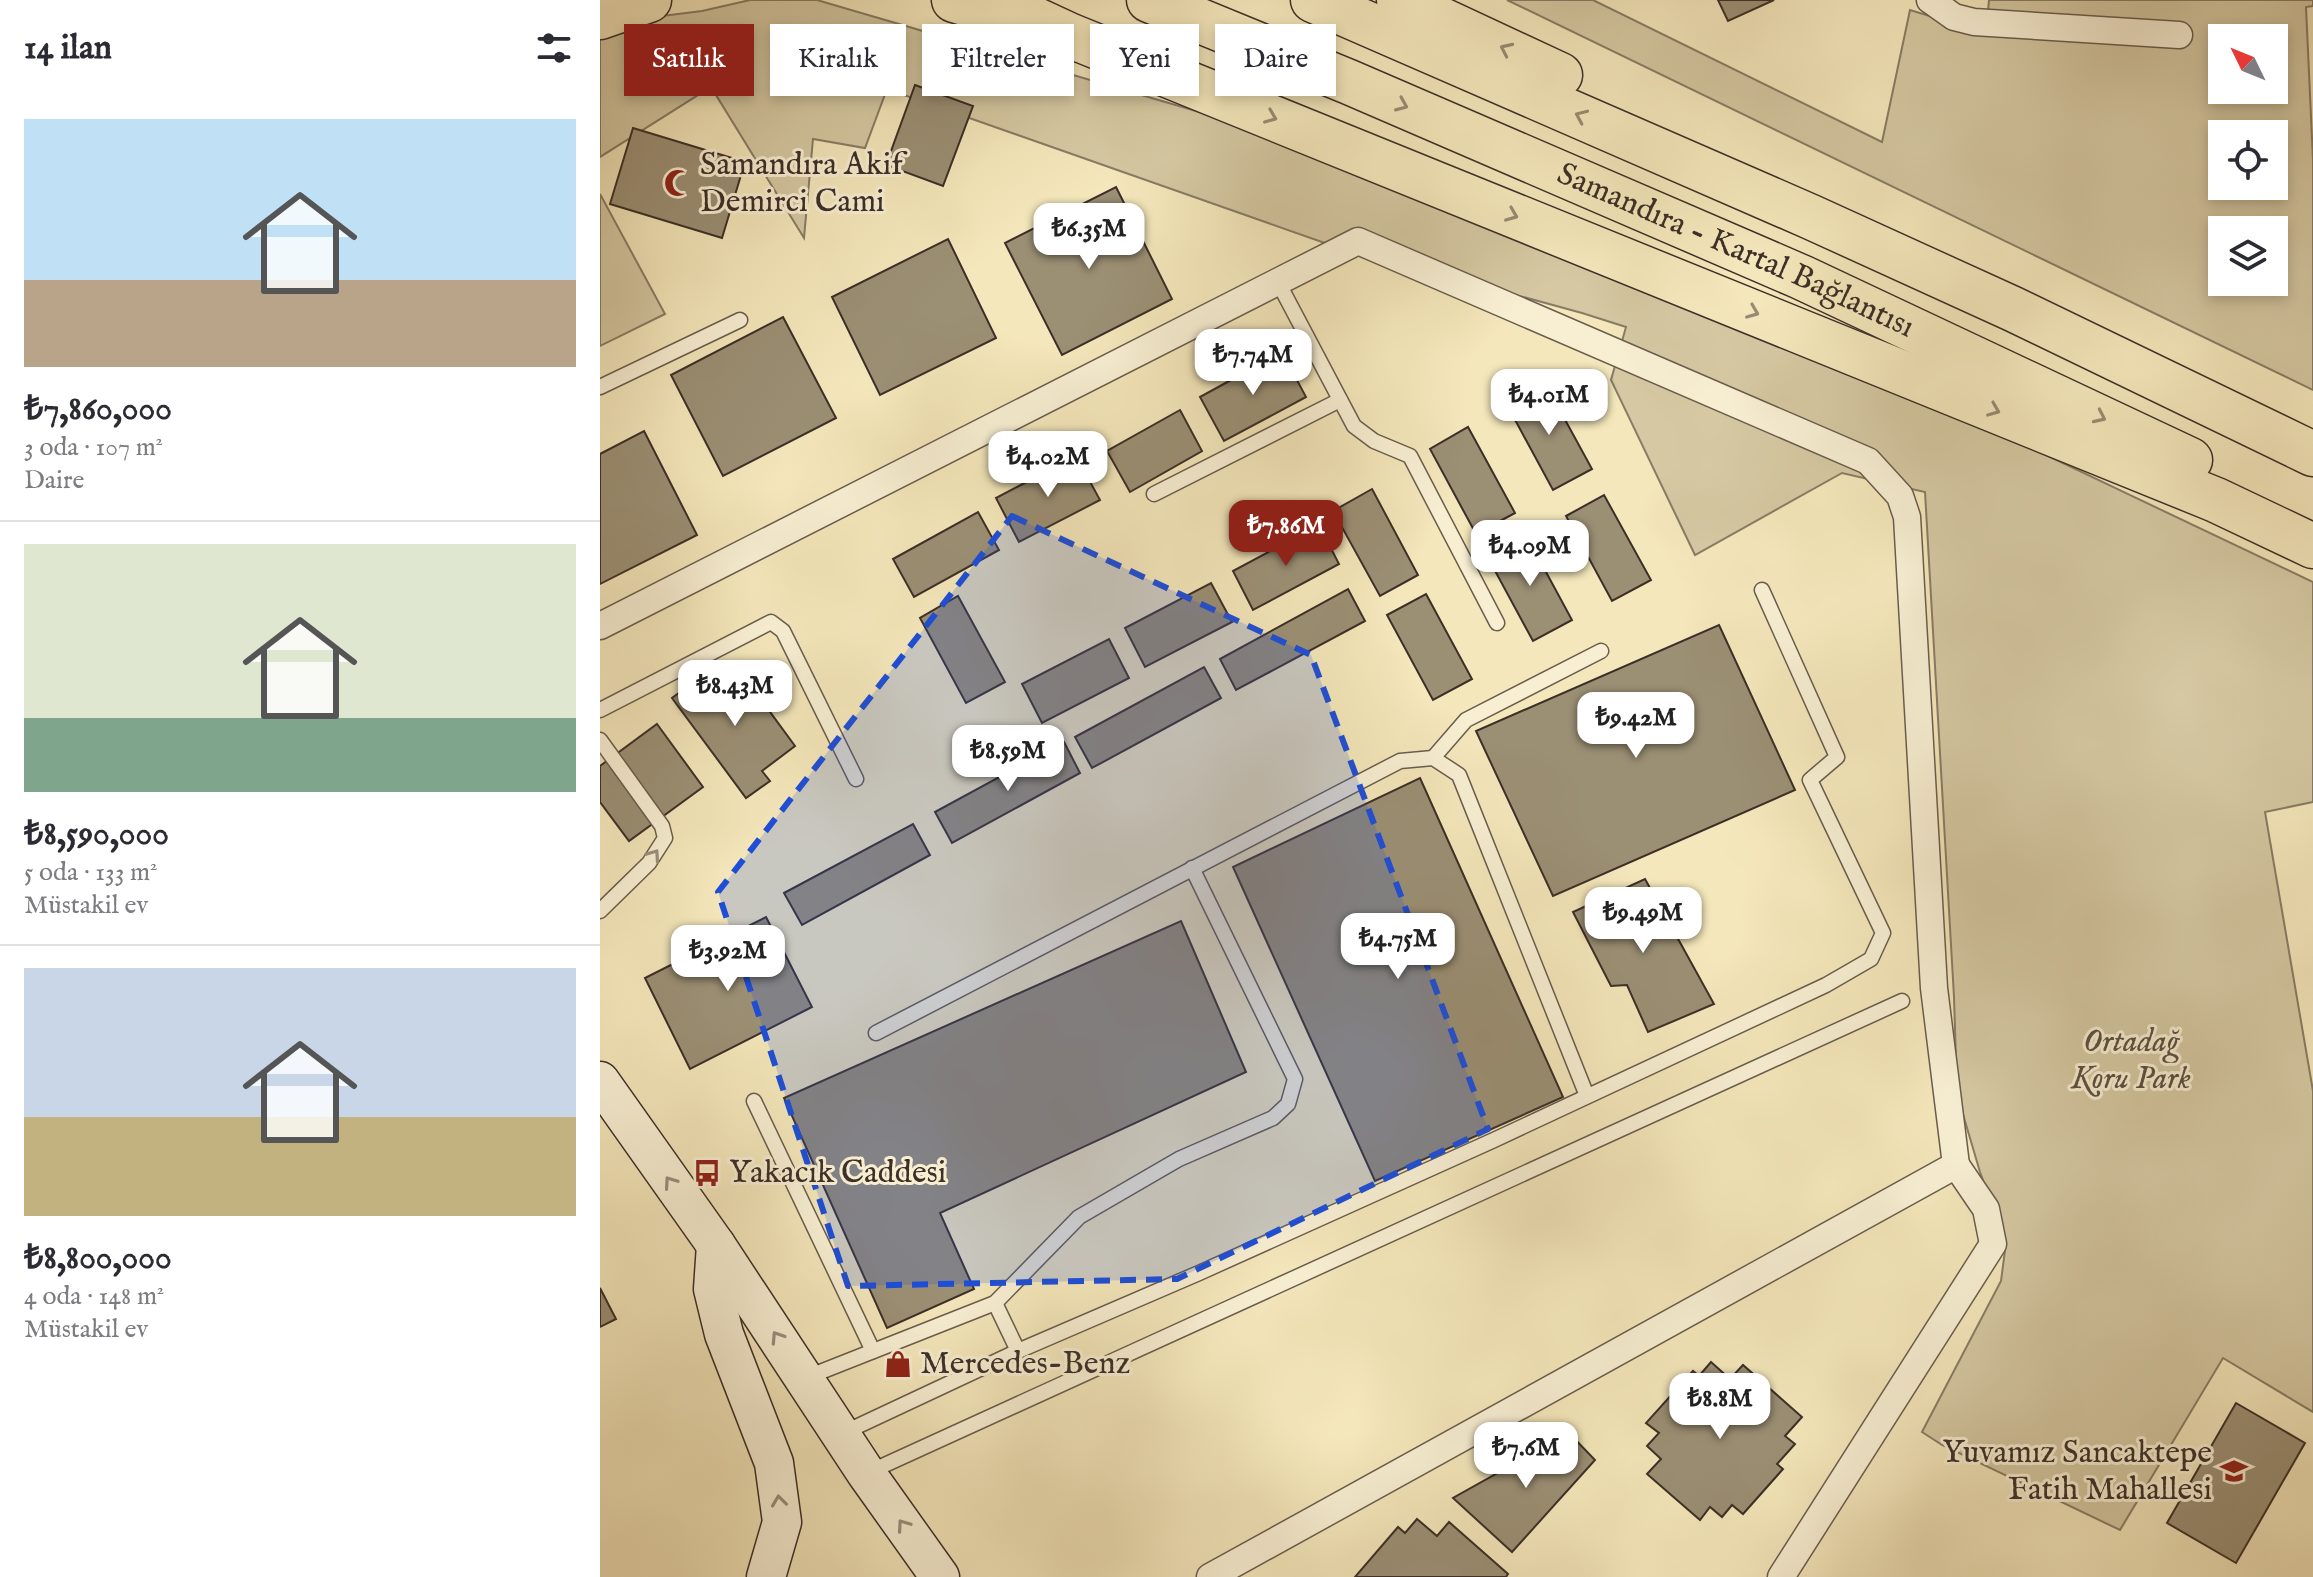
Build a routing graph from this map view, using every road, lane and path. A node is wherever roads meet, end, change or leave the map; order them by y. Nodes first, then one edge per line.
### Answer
1 (649, 0) edge
2 (954, 0) edge
3 (993, 0) edge
4 (1149, 0) edge
5 (1313, 0) edge
6 (1399, 0) edge
7 (1930, 0) edge
8 (600, 17) edge
9 (1032, 24) edge
10 (1045, 24) edge
11 (2179, 35) dead end
12 (1074, 37) edge
13 (1278, 282) junction
14 (740, 320) dead end
15 (600, 387) edge
16 (1340, 400) junction
17 (2313, 426) edge
18 (2313, 454) edge
19 (1154, 494) dead end
20 (2313, 519) edge
21 (2313, 546) edge
22 (1762, 590) dead end
23 (1497, 623) dead end
24 (600, 626) edge
25 (1601, 651) dead end
26 (600, 710) edge
27 (600, 740) edge
28 (1433, 758) junction
29 (856, 779) dead end
30 (1192, 868) junction
31 (600, 911) edge
32 (1902, 1001) dead end
33 (876, 1033) dead end
34 (600, 1083) edge
35 (1587, 1096) junction
36 (754, 1101) dead end
37 (1956, 1165) junction
38 (716, 1245) junction
39 (995, 1303) junction
40 (873, 1351) junction
41 (1018, 1351) junction
42 (805, 1379) junction
43 (841, 1434) junction
44 (866, 1473) junction
45 (766, 1577) edge
46 (940, 1577) edge
47 (1210, 1577) edge
48 (1781, 1577) edge

1 - 8 highway
2 - 9 highway
3 - 10 highway
4 -> 20 highway, Samandıra - Kartal Bağlantısı
18 -> 5 highway, Samandıra - Kartal Bağlantısı
17 -> 6 highway
7 - 11 street
12 -> 21 highway
13 - 16 lane
13 - 24 street
13 - 37 street
14 - 15 lane
16 - 19 lane
16 - 23 lane
22 - 35 lane
25 - 28 lane
26 - 29 lane
31 -> 27 lane
28 - 30 lane
28 - 35 lane
30 - 33 lane
30 - 39 lane
32 - 44 lane
38 -> 34 main road
35 - 41 lane
36 - 40 lane
37 - 47 street
37 - 48 street
42 -> 38 main road
45 -> 38 main road
39 - 40 lane
39 - 41 lane
40 - 42 lane
41 - 43 lane
42 - 43 main road
43 - 44 main road
46 -> 44 main road

